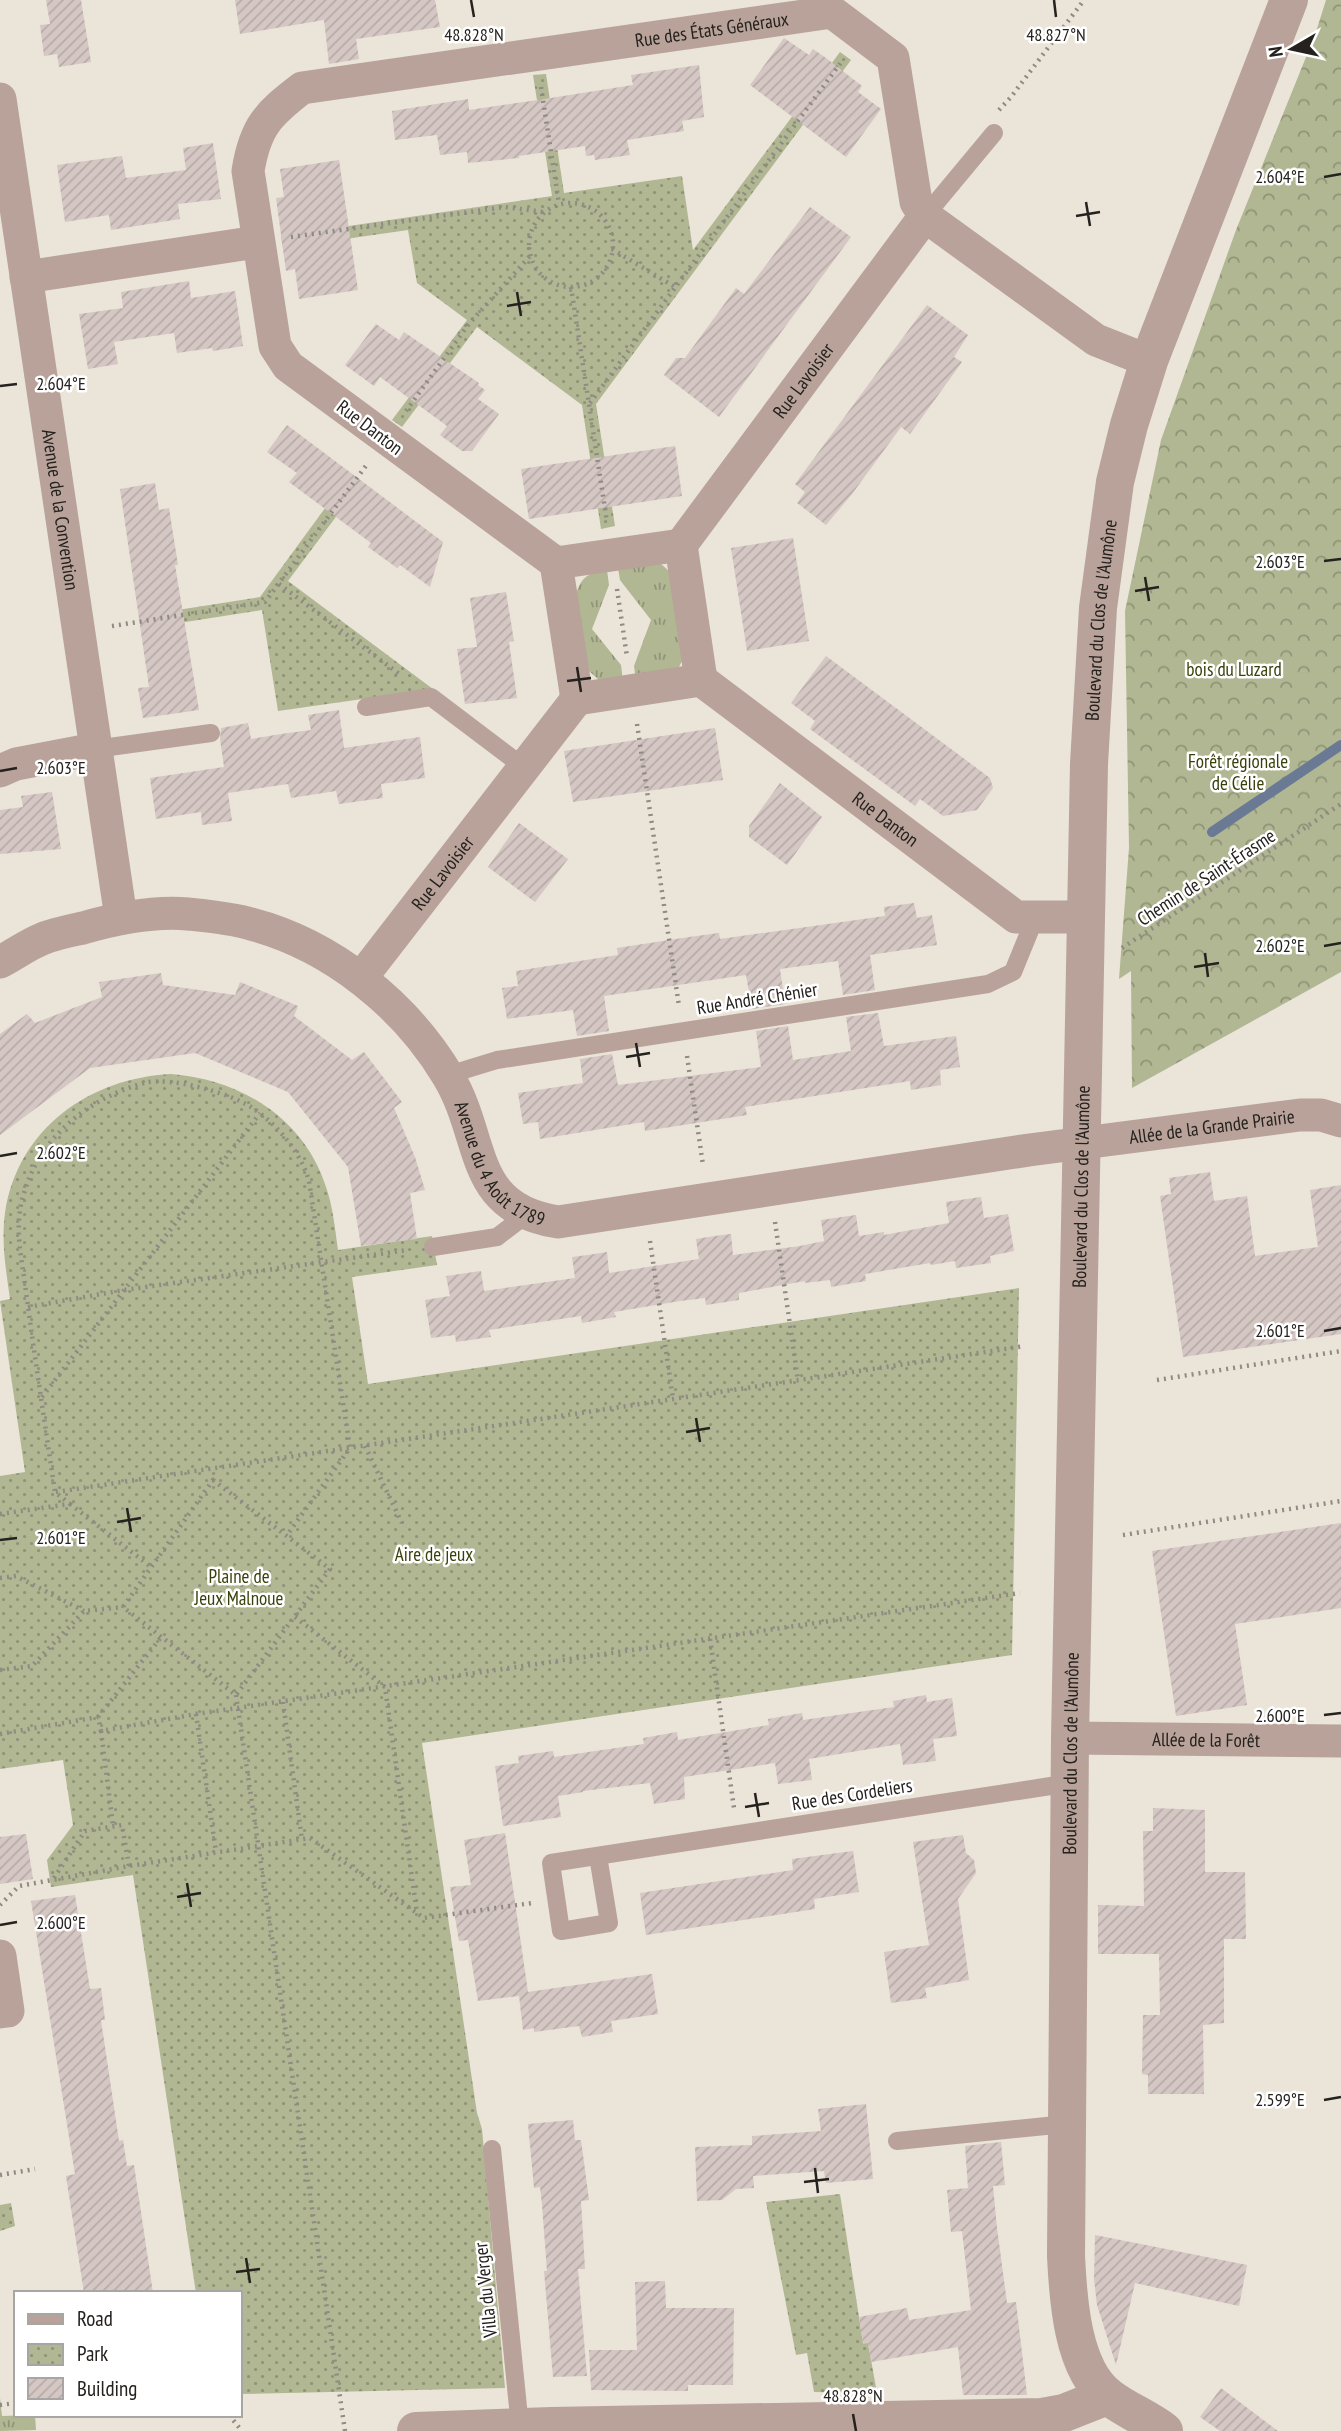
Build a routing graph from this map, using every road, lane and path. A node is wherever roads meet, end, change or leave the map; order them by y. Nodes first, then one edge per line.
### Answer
1 (1084, 0) edge
2 (1289, 0) edge
3 (857, 18) edge
4 (537, 55) junction
5 (0, 99) edge
6 (993, 125) joint
7 (559, 204) junction
8 (543, 212) junction
9 (925, 216) junction
10 (257, 242) junction
11 (612, 249) junction
12 (530, 256) junction
13 (26, 277) junction
14 (571, 287) junction
15 (675, 287) junction
16 (1149, 361) junction
17 (590, 404) junction
18 (386, 439) junction
19 (681, 545) junction
20 (611, 555) junction
21 (556, 563) junction
22 (279, 584) junction
23 (78, 631) junction
24 (701, 681) junction
25 (632, 691) junction
26 (431, 697) junction
27 (577, 699) junction
28 (366, 707) dead end
29 (211, 733) dead end
30 (95, 750) junction
31 (525, 768) junction
32 (0, 771) edge
33 (1341, 804) edge
34 (1085, 917) junction
35 (121, 918) junction
36 (1035, 918) junction
37 (0, 962) edge
38 (1086, 973) junction
39 (361, 978) junction
40 (683, 1031) junction
41 (448, 1075) junction
42 (260, 1113) junction
43 (1341, 1121) edge
44 (1082, 1144) junction
45 (771, 1189) junction
46 (708, 1199) junction
47 (645, 1208) junction
48 (527, 1214) junction
49 (433, 1247) joint
50 (321, 1263) junction
51 (124, 1290) junction
52 (28, 1307) junction
53 (1025, 1346) dead end
54 (1341, 1351) edge
55 (797, 1380) junction
56 (1157, 1380) dead end
57 (41, 1398) junction
58 (674, 1399) junction
59 (365, 1446) junction
60 (350, 1448) junction
61 (211, 1467) junction
62 (213, 1480) junction
63 (55, 1492) junction
64 (1341, 1501) edge
65 (70, 1504) junction
66 (0, 1514) edge
67 (402, 1523) dead end
68 (287, 1535) junction
69 (1123, 1535) dead end
70 (151, 1567) junction
71 (0, 1578) edge
72 (1020, 1593) dead end
73 (123, 1607) junction
74 (84, 1611) junction
75 (295, 1617) junction
76 (162, 1636) junction
77 (710, 1639) junction
78 (0, 1670) edge
79 (385, 1686) junction
80 (236, 1695) junction
81 (283, 1702) junction
82 (240, 1709) junction
83 (196, 1714) junction
84 (98, 1717) junction
85 (101, 1731) junction
86 (0, 1734) edge
87 (1070, 1738) junction
88 (1341, 1741) edge
89 (1070, 1783) junction
90 (113, 1826) junction
91 (738, 1833) junction
92 (302, 1840) junction
93 (260, 1847) junction
94 (216, 1852) junction
95 (598, 1856) junction
96 (129, 1866) junction
97 (53, 1879) junction
98 (556, 1900) junction
99 (0, 1905) edge
100 (417, 1914) junction
101 (0, 1956) edge
102 (0, 2012) edge
103 (1066, 2124) junction
104 (897, 2141) dead end
105 (492, 2148) dead end
106 (35, 2169) dead end
107 (0, 2175) edge
108 (1107, 2396) junction
109 (231, 2417) edge
110 (763, 2426) edge
111 (542, 2428) edge
112 (242, 2431) edge
113 (345, 2431) edge
114 (416, 2431) edge
115 (1164, 2431) edge

1 - 6 path
2 - 16 street, Boulevard du Clos de l'Aumône
3 - 4 street, Rue des États Généraux
3 - 9 street, Rue des États Généraux
3 - 15 path
4 - 7 path
4 - 10 street, Rue des États Généraux
5 - 13 street, Avenue de la Convention
6 - 9 lane
7 - 8 path
7 - 11 path
8 - 10 path
8 - 12 path
9 - 16 street
9 - 19 street, Rue Lavoisier
10 - 13 street
10 - 18 street, Rue Danton
11 - 14 path
11 - 15 path
12 - 14 path
12 - 18 path
13 - 23 street, Avenue de la Convention
14 - 17 path
15 - 17 path
16 - 34 street, Boulevard du Clos de l'Aumône
17 - 20 path
18 - 21 street, Rue Danton
18 - 22 path
19 - 20 street
19 - 24 street
20 - 21 street
20 - 25 path
21 - 27 street
22 - 23 path
22 - 26 path
23 - 30 street, Avenue de la Convention
24 - 25 street
24 - 36 street, Rue Danton
25 - 27 street
25 - 40 path
26 - 28 lane
26 - 31 lane
27 - 31 street, Rue Lavoisier
29 - 30 lane
30 - 32 street
30 - 35 street, Avenue de la Convention
31 - 39 street, Rue Lavoisier
33 - 38 path, Chemin de Saint-Érasme
34 - 36 street, Rue Danton
34 - 38 street, Boulevard du Clos de l'Aumône
35 - 37 street, Avenue du 4 Août 1789
35 - 39 street, Avenue du 4 Août 1789
36 - 40 lane, Rue André Chénier
38 - 44 street, Boulevard du Clos de l'Aumône
39 - 41 street, Avenue du 4 Août 1789
40 - 41 lane, Rue André Chénier
40 - 46 path
41 - 48 street, Avenue du 4 Août 1789
42 - 50 path
42 - 51 path
42 - 52 path
43 - 44 street, Allée de la Grande Prairie
44 - 45 street, Avenue du 4 Août 1789
44 - 87 street, Boulevard du Clos de l'Aumône
45 - 46 street, Avenue du 4 Août 1789
45 - 55 path
46 - 47 street, Avenue du 4 Août 1789
47 - 48 street, Avenue du 4 Août 1789
47 - 58 path
48 - 49 lane
49 - 50 path
50 - 51 path
50 - 60 path
51 - 52 path
51 - 57 path
52 - 57 path
53 - 55 path
54 - 56 path
55 - 58 path
57 - 63 path
58 - 59 path
59 - 60 path
59 - 67 path
60 - 61 path
60 - 68 path
61 - 62 path
61 - 63 path
62 - 68 path
62 - 70 path
63 - 65 path
64 - 69 path
65 - 66 path
65 - 70 path
68 - 75 path
70 - 73 path
71 - 74 path
72 - 77 path
73 - 74 path
73 - 76 path
74 - 78 path
75 - 79 path
75 - 80 path
76 - 80 path
76 - 84 path
77 - 79 path
77 - 91 path
79 - 81 path
79 - 100 path
80 - 82 path
81 - 82 path
81 - 92 path
82 - 83 path
82 - 93 path
83 - 85 path
83 - 94 path
84 - 85 path
84 - 86 path
85 - 90 path
87 - 88 street, Allée de la Forêt
87 - 89 street, Boulevard du Clos de l'Aumône
89 - 91 lane, Rue des Cordeliers
89 - 103 street, Boulevard du Clos de l'Aumône
90 - 96 path
90 - 97 path
91 - 95 lane, Rue des Cordeliers
92 - 93 path
92 - 100 path
93 - 94 path
93 - 113 path
94 - 96 path
95 - 98 lane, Rue des Cordeliers
95 - 98 lane, Rue des Cordeliers
96 - 97 path
97 - 99 path
98 - 100 path
101 - 102 street
103 - 104 lane
103 - 108 street, Boulevard du Clos de l'Aumône
105 - 111 lane, Villa du Verger
106 - 107 path
108 - 110 street
108 - 115 street
109 - 112 path
110 - 111 street
111 - 114 street

